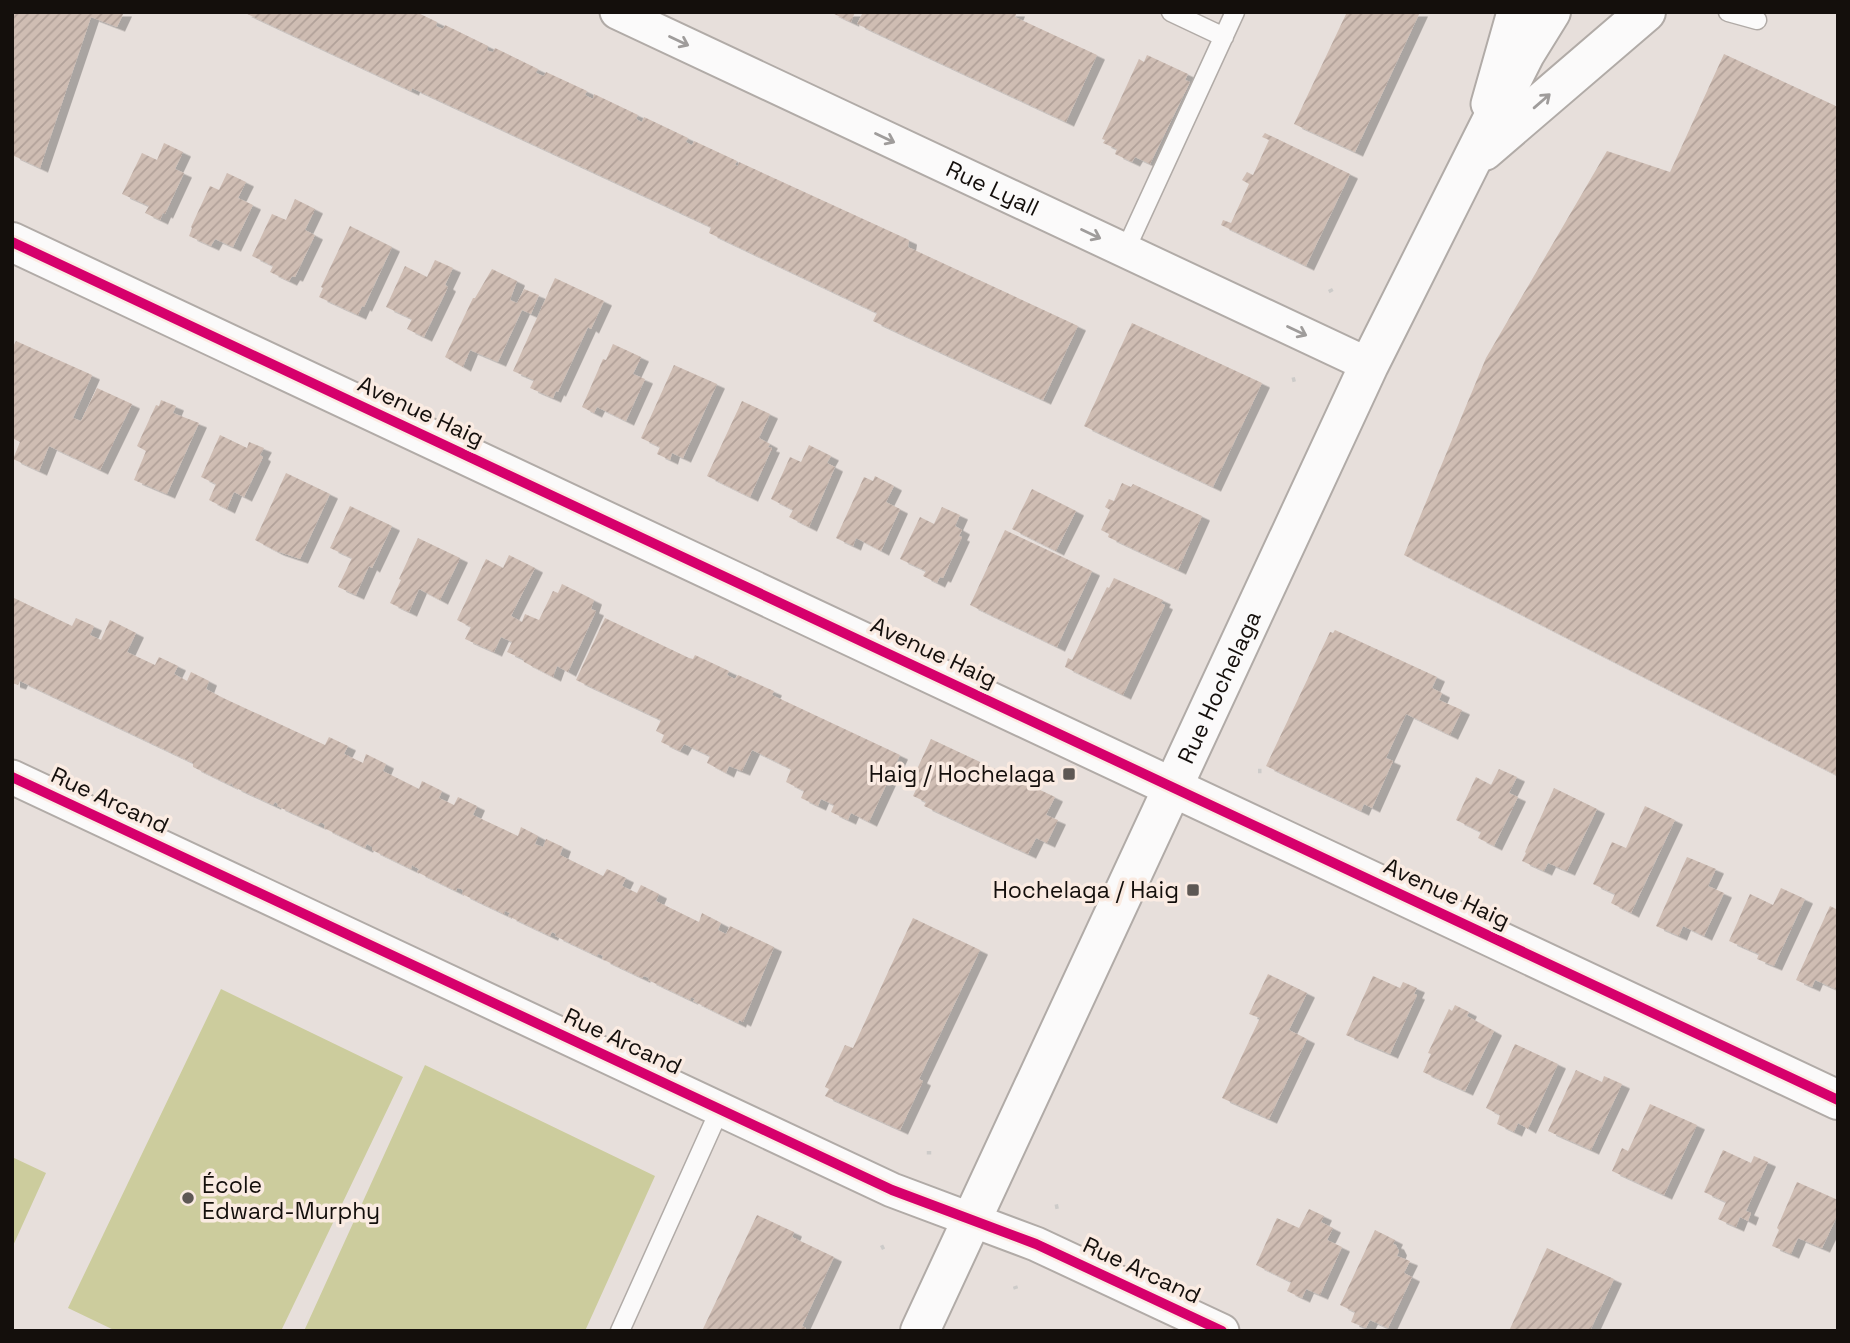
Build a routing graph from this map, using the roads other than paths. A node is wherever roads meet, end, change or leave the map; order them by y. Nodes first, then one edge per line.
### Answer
1 (617, 12) edge
2 (1171, 12) edge
3 (1235, 12) edge
4 (1514, 12) edge
5 (1552, 12) edge
6 (1646, 12) edge
7 (1728, 12) edge
8 (1756, 20) dead end
9 (1224, 37) junction
10 (1472, 162) junction
11 (12, 242) edge
12 (1125, 251) junction
13 (1369, 365) junction
14 (12, 777) edge
15 (1173, 788) junction
16 (1838, 1100) edge
17 (720, 1109) junction
18 (970, 1221) junction
19 (1177, 1321) edge
20 (620, 1331) edge
21 (920, 1331) edge
22 (1222, 1331) edge

1 -> 12 street, Rue Lyall
2 - 9 lane
3 - 9 lane
4 - 10 street
5 - 10 street, Rue Hochelaga
10 -> 6 street, Rue Hochelaga
7 - 8 lane
9 - 12 lane
10 - 13 street, Rue Hochelaga
11 - 15 street, Avenue Haig
12 -> 13 street, Rue Lyall
13 - 15 street, Rue Hochelaga
14 - 17 street, Rue Arcand
15 - 16 street, Avenue Haig
15 - 18 street, Rue Hochelaga
17 - 18 street, Rue Arcand
17 - 20 lane
18 - 19 street, Rue Arcand
18 - 21 street, Rue Hochelaga
19 - 22 street, Rue Arcand

